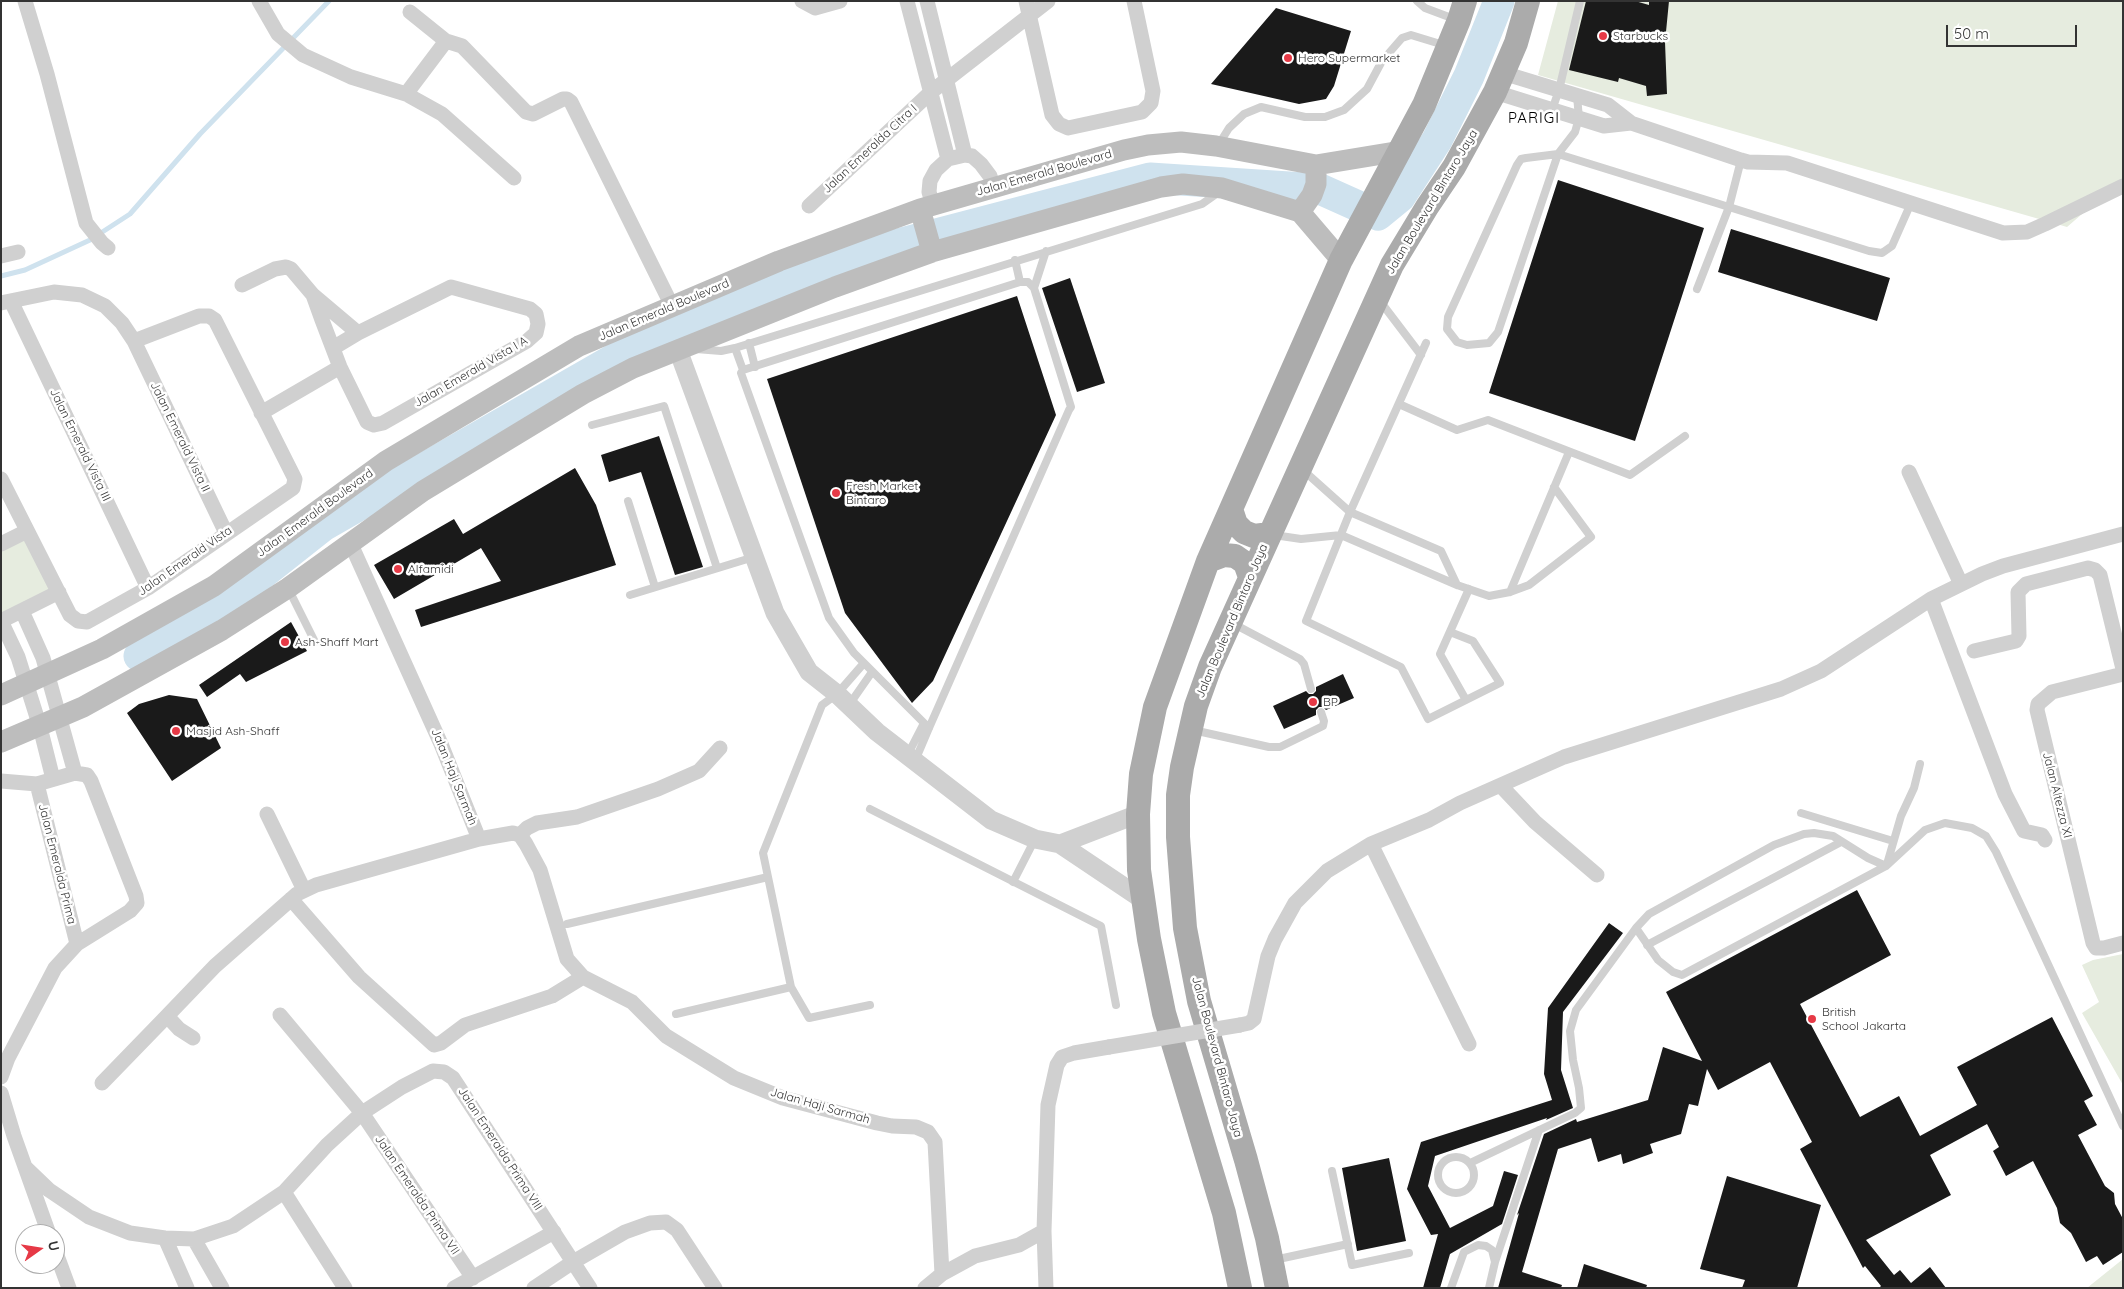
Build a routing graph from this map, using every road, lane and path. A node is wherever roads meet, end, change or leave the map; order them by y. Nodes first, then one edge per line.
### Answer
1 (25, 1) edge
2 (259, 1) edge
3 (802, 1) edge
4 (840, 1) edge
5 (907, 1) edge
6 (927, 1) edge
7 (1026, 1) edge
8 (1048, 1) edge
9 (1134, 1) edge
10 (1417, 1) edge
11 (1528, 1) edge
12 (1580, 1) edge
13 (1462, 11) edge
14 (410, 12) dead end
15 (1029, 17) junction
16 (446, 41) junction
17 (1448, 46) junction
18 (948, 80) junction
19 (1499, 82) junction
20 (1560, 83) junction
21 (931, 92) junction
22 (406, 94) junction
23 (1577, 96) junction
24 (1552, 110) junction
25 (1579, 118) junction
26 (1631, 123) junction
27 (1218, 147) junction
28 (1400, 151) junction
29 (1558, 154) junction
30 (965, 155) junction
31 (948, 159) junction
32 (1740, 160) junction
33 (1316, 169) junction
34 (514, 178) dead end
35 (2123, 186) edge
36 (994, 188) junction
37 (1222, 188) junction
38 (1911, 203) junction
39 (810, 206) dead end
40 (1729, 207) junction
41 (1303, 208) junction
42 (927, 210) junction
43 (101, 241) dead end
44 (937, 244) junction
45 (1046, 251) junction
46 (18, 252) dead end
47 (1, 256) edge
48 (1015, 260) junction
49 (1342, 260) junction
50 (1020, 282) junction
51 (242, 285) dead end
52 (1034, 288) junction
53 (1697, 289) dead end
54 (314, 295) junction
55 (1378, 298) junction
56 (6, 302) edge
57 (672, 306) junction
58 (358, 333) junction
59 (134, 341) junction
60 (749, 343) junction
61 (1426, 343) dead end
62 (333, 348) junction
63 (682, 348) junction
64 (735, 348) junction
65 (1421, 355) junction
66 (755, 366) junction
67 (340, 367) junction
68 (743, 370) junction
69 (1399, 404) junction
70 (261, 413) junction
71 (592, 425) dead end
72 (1685, 436) dead end
73 (1569, 452) junction
74 (1300, 467) junction
75 (1909, 472) dead end
76 (1, 479) edge
77 (1554, 487) junction
78 (628, 501) dead end
79 (1231, 510) junction
80 (1350, 512) junction
81 (27, 531) junction
82 (226, 532) junction
83 (1270, 534) junction
84 (2123, 534) edge
85 (1341, 535) junction
86 (350, 542) junction
87 (1, 544) edge
88 (754, 557) junction
89 (1208, 560) junction
90 (717, 568) junction
91 (1250, 578) junction
92 (1961, 584) junction
93 (1457, 585) junction
94 (655, 587) junction
95 (148, 588) junction
96 (288, 588) junction
97 (1468, 589) junction
98 (59, 592) junction
99 (1510, 592) junction
100 (630, 595) dead end
101 (1931, 599) junction
102 (22, 611) junction
103 (1, 621) edge
104 (1230, 622) junction
105 (1450, 632) junction
106 (315, 642) dead end
107 (1974, 651) dead end
108 (864, 663) junction
109 (2123, 668) edge
110 (872, 672) junction
111 (2123, 674) edge
112 (49, 675) junction
113 (27, 685) junction
114 (1312, 689) dead end
115 (1, 695) edge
116 (843, 699) junction
117 (1466, 700) junction
118 (1321, 712) dead end
119 (61, 718) junction
120 (927, 726) junction
121 (40, 727) junction
122 (1190, 730) junction
123 (1, 742) edge
124 (720, 748) dead end
125 (911, 759) junction
126 (1920, 764) dead end
127 (75, 773) junction
128 (53, 779) junction
129 (1, 781) edge
130 (37, 784) junction
131 (1501, 786) junction
132 (870, 808) dead end
133 (1801, 813) dead end
134 (267, 814) dead end
135 (1138, 814) junction
136 (520, 835) junction
137 (1035, 838) junction
138 (479, 839) junction
139 (2045, 840) dead end
140 (1893, 841) junction
141 (1841, 842) junction
142 (1060, 844) junction
143 (1371, 844) junction
144 (1886, 866) junction
145 (1597, 875) dead end
146 (768, 877) junction
147 (1014, 882) junction
148 (298, 894) junction
149 (1142, 899) junction
150 (567, 924) dead end
151 (1636, 928) junction
152 (2123, 943) edge
153 (77, 944) junction
154 (1647, 945) junction
155 (583, 977) junction
156 (791, 987) junction
157 (870, 1005) dead end
158 (1116, 1005) dead end
159 (676, 1014) dead end
160 (280, 1015) dead end
161 (167, 1016) junction
162 (193, 1038) dead end
163 (1469, 1044) dead end
164 (1, 1077) edge
165 (102, 1083) dead end
166 (1, 1093) edge
167 (362, 1113) junction
168 (2123, 1126) edge
169 (1540, 1130) junction
170 (1470, 1163) junction
171 (25, 1167) junction
172 (1332, 1171) dead end
173 (284, 1192) junction
174 (45, 1224) edge
175 (1044, 1231) junction
176 (554, 1232) junction
177 (165, 1238) junction
178 (194, 1239) junction
179 (1348, 1244) junction
180 (1409, 1253) dead end
181 (1271, 1260) junction
182 (573, 1262) junction
183 (1495, 1262) junction
184 (64, 1274) edge
185 (942, 1274) junction
186 (472, 1278) junction
187 (69, 1288) edge
188 (187, 1288) edge
189 (222, 1288) edge
190 (345, 1288) edge
191 (454, 1288) edge
192 (534, 1288) edge
193 (590, 1288) edge
194 (715, 1288) edge
195 (925, 1288) edge
196 (1046, 1288) edge
197 (1240, 1288) edge
198 (1277, 1288) edge
199 (1451, 1288) edge
200 (1488, 1288) edge

1 - 43 street
2 - 22 street
3 - 4 street
5 - 21 street, Jalan Emeralda Citra I
6 - 18 street
7 - 15 street
8 - 15 street
9 - 15 street
10 - 13 lane
11 - 19 main road, Jalan Boulevard Bintaro Jaya
12 - 20 lane
13 - 17 main road
14 - 16 street
15 - 18 street
16 - 22 street
16 - 57 street
17 - 27 lane
17 - 28 main road
18 - 21 street
18 - 30 street
19 - 20 street
19 - 24 street
19 - 55 main road, Jalan Boulevard Bintaro Jaya
20 - 23 street
20 - 24 lane
21 - 31 street, Jalan Emeralda Citra I
21 - 39 street, Jalan Emeralda Citra I
22 - 34 street
23 - 25 lane
23 - 26 street
24 - 25 street
25 - 26 street
25 - 29 lane
26 - 32 street
27 - 33 main road, Jalan Emerald Boulevard
27 - 36 main road, Jalan Emerald Boulevard
28 - 33 main road, Jalan Emerald Boulevard
28 - 49 main road
29 - 29 lane
29 - 40 lane
30 - 31 street
30 - 36 street
31 - 42 street
32 - 38 street
32 - 40 lane
33 - 41 main road
35 - 38 street
36 - 42 main road, Jalan Emerald Boulevard
37 - 41 main road
37 - 44 main road
37 - 45 lane
38 - 40 lane
40 - 53 lane
41 - 49 main road
42 - 44 main road
42 - 57 main road, Jalan Emerald Boulevard
44 - 63 main road
45 - 48 lane
45 - 52 lane
46 - 47 street
48 - 50 lane
48 - 60 lane
49 - 79 main road
50 - 52 lane
50 - 66 lane
51 - 54 street, Jalan Emerald Vista I A
52 - 120 lane
54 - 58 street, Jalan Emerald Vista I A
54 - 62 street, Jalan Emerald Vista I A
55 - 65 lane
55 - 74 main road, Jalan Boulevard Bintaro Jaya
56 - 59 street, Jalan Emerald Vista II
56 - 95 street, Jalan Emerald Vista III
57 - 112 main road, Jalan Emerald Boulevard
58 - 62 street, Jalan Emerald Vista I A
58 - 67 street, Jalan Emerald Vista I A
59 - 70 street
59 - 82 street, Jalan Emerald Vista II
60 - 64 lane
60 - 66 lane
61 - 65 lane
62 - 67 street, Jalan Emerald Vista I A
63 - 64 lane
63 - 86 main road
63 - 88 street
64 - 68 lane
65 - 69 lane
66 - 68 lane
67 - 70 street
68 - 108 lane
69 - 73 lane
69 - 80 lane
70 - 82 street, Jalan Emerald Vista
71 - 90 lane
72 - 73 lane
73 - 77 lane
74 - 80 lane
74 - 83 main road, Jalan Boulevard Bintaro Jaya
75 - 92 street
76 - 81 street, Jalan Emerald Vista
77 - 99 lane
77 - 99 lane
78 - 94 lane
79 - 83 main road
79 - 89 main road
80 - 85 lane
80 - 93 lane
81 - 87 street
81 - 98 street, Jalan Emerald Vista
82 - 95 street, Jalan Emerald Vista
83 - 85 lane
83 - 91 main road, Jalan Boulevard Bintaro Jaya
84 - 92 street
85 - 93 lane
85 - 117 lane
86 - 96 main road
86 - 138 street, Jalan Haji Sarmah
88 - 90 lane
88 - 116 street
89 - 91 main road
89 - 135 main road
90 - 94 lane
91 - 104 main road, Jalan Boulevard Bintaro Jaya
92 - 101 street
93 - 97 lane
94 - 100 lane
95 - 98 street, Jalan Emerald Vista
96 - 106 lane
96 - 119 main road
97 - 99 lane
97 - 105 lane
98 - 102 street
101 - 131 street
101 - 139 street
102 - 103 street
102 - 112 street
103 - 113 street
104 - 114 lane
104 - 122 main road, Jalan Boulevard Bintaro Jaya
105 - 117 lane
105 - 117 lane
107 - 109 street
108 - 110 lane
108 - 116 lane
110 - 116 lane
110 - 120 lane
111 - 152 street, Jalan Altezza XI
112 - 113 main road, Jalan Emerald Boulevard
112 - 119 street
113 - 115 main road, Jalan Emerald Boulevard
113 - 121 street
116 - 125 street
116 - 146 lane
118 - 122 lane
119 - 121 main road
119 - 127 street
120 - 125 lane
121 - 123 main road
121 - 128 street
122 - 181 main road, Jalan Boulevard Bintaro Jaya
124 - 136 street
125 - 137 street
126 - 140 lane
127 - 128 street
127 - 153 street, Jalan Emeralda Prima
128 - 130 street
129 - 130 street
130 - 153 street, Jalan Emeralda Prima
131 - 143 street
131 - 145 street
132 - 147 lane
133 - 140 lane
134 - 148 street
135 - 142 street
135 - 149 main road
136 - 138 street, Jalan Haji Sarmah
136 - 155 street, Jalan Haji Sarmah
137 - 142 street
137 - 147 lane
138 - 148 street
140 - 144 lane
141 - 144 lane
141 - 151 lane
141 - 154 lane
142 - 149 street
143 - 163 street
143 - 175 street, bridge
144 - 154 lane
144 - 168 lane
146 - 150 lane
146 - 156 lane
147 - 158 lane
148 - 155 street
148 - 161 street
149 - 197 main road
151 - 154 lane
151 - 169 lane
153 - 164 street, Jalan Emeralda Prima
155 - 185 street, Jalan Haji Sarmah
156 - 157 lane
156 - 159 lane
160 - 167 street, Jalan Emeralda Prima VII
161 - 162 street
161 - 165 street
166 - 171 street
167 - 173 street, Jalan Emeralda Prima VIII
167 - 176 street, Jalan Emeralda Prima VIII
167 - 186 street, Jalan Emeralda Prima VII
169 - 170 lane
169 - 183 lane
170 - 170 lane
171 - 174 street
171 - 177 street
172 - 179 lane
173 - 178 street, Jalan Emeralda Prima VIII
173 - 190 street
175 - 185 street
175 - 196 street
176 - 182 street, Jalan Emeralda Prima VIII
176 - 186 street
177 - 178 street
177 - 188 street
178 - 189 street
179 - 180 lane
179 - 181 lane
181 - 198 main road, Jalan Boulevard Bintaro Jaya
182 - 192 street
182 - 193 street, Jalan Emeralda Prima VIII
182 - 194 street
183 - 199 lane
183 - 200 lane
184 - 187 street
185 - 195 street
186 - 191 street

